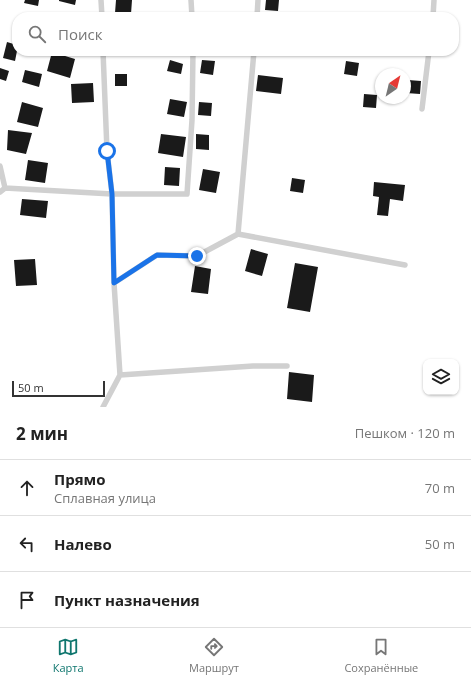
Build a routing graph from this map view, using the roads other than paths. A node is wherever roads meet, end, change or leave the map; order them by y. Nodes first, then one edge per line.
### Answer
1 (101, 0) edge
2 (191, 0) edge
3 (258, 0) edge
4 (434, 0) edge
5 (102, 12) edge
6 (192, 12) edge
7 (257, 12) edge
8 (433, 12) edge
9 (103, 56) edge
10 (193, 56) edge
11 (254, 56) edge
12 (428, 56) edge
13 (422, 109) dead end
14 (0, 166) edge
15 (2, 190) edge
16 (112, 194) junction
17 (238, 234) junction
18 (405, 265) dead end
19 (114, 283) junction
20 (286, 366) dead end
21 (120, 375) junction
22 (103, 407) edge

1 - 5 lane
2 - 6 lane
3 - 7 lane
4 - 8 lane
9 - 16 lane
10 - 16 lane
11 - 17 lane
12 - 13 lane
14 - 15 lane
15 - 16 lane
16 - 19 lane
17 - 18 lane
17 - 19 lane
19 - 21 lane
20 - 21 lane
21 - 22 lane

